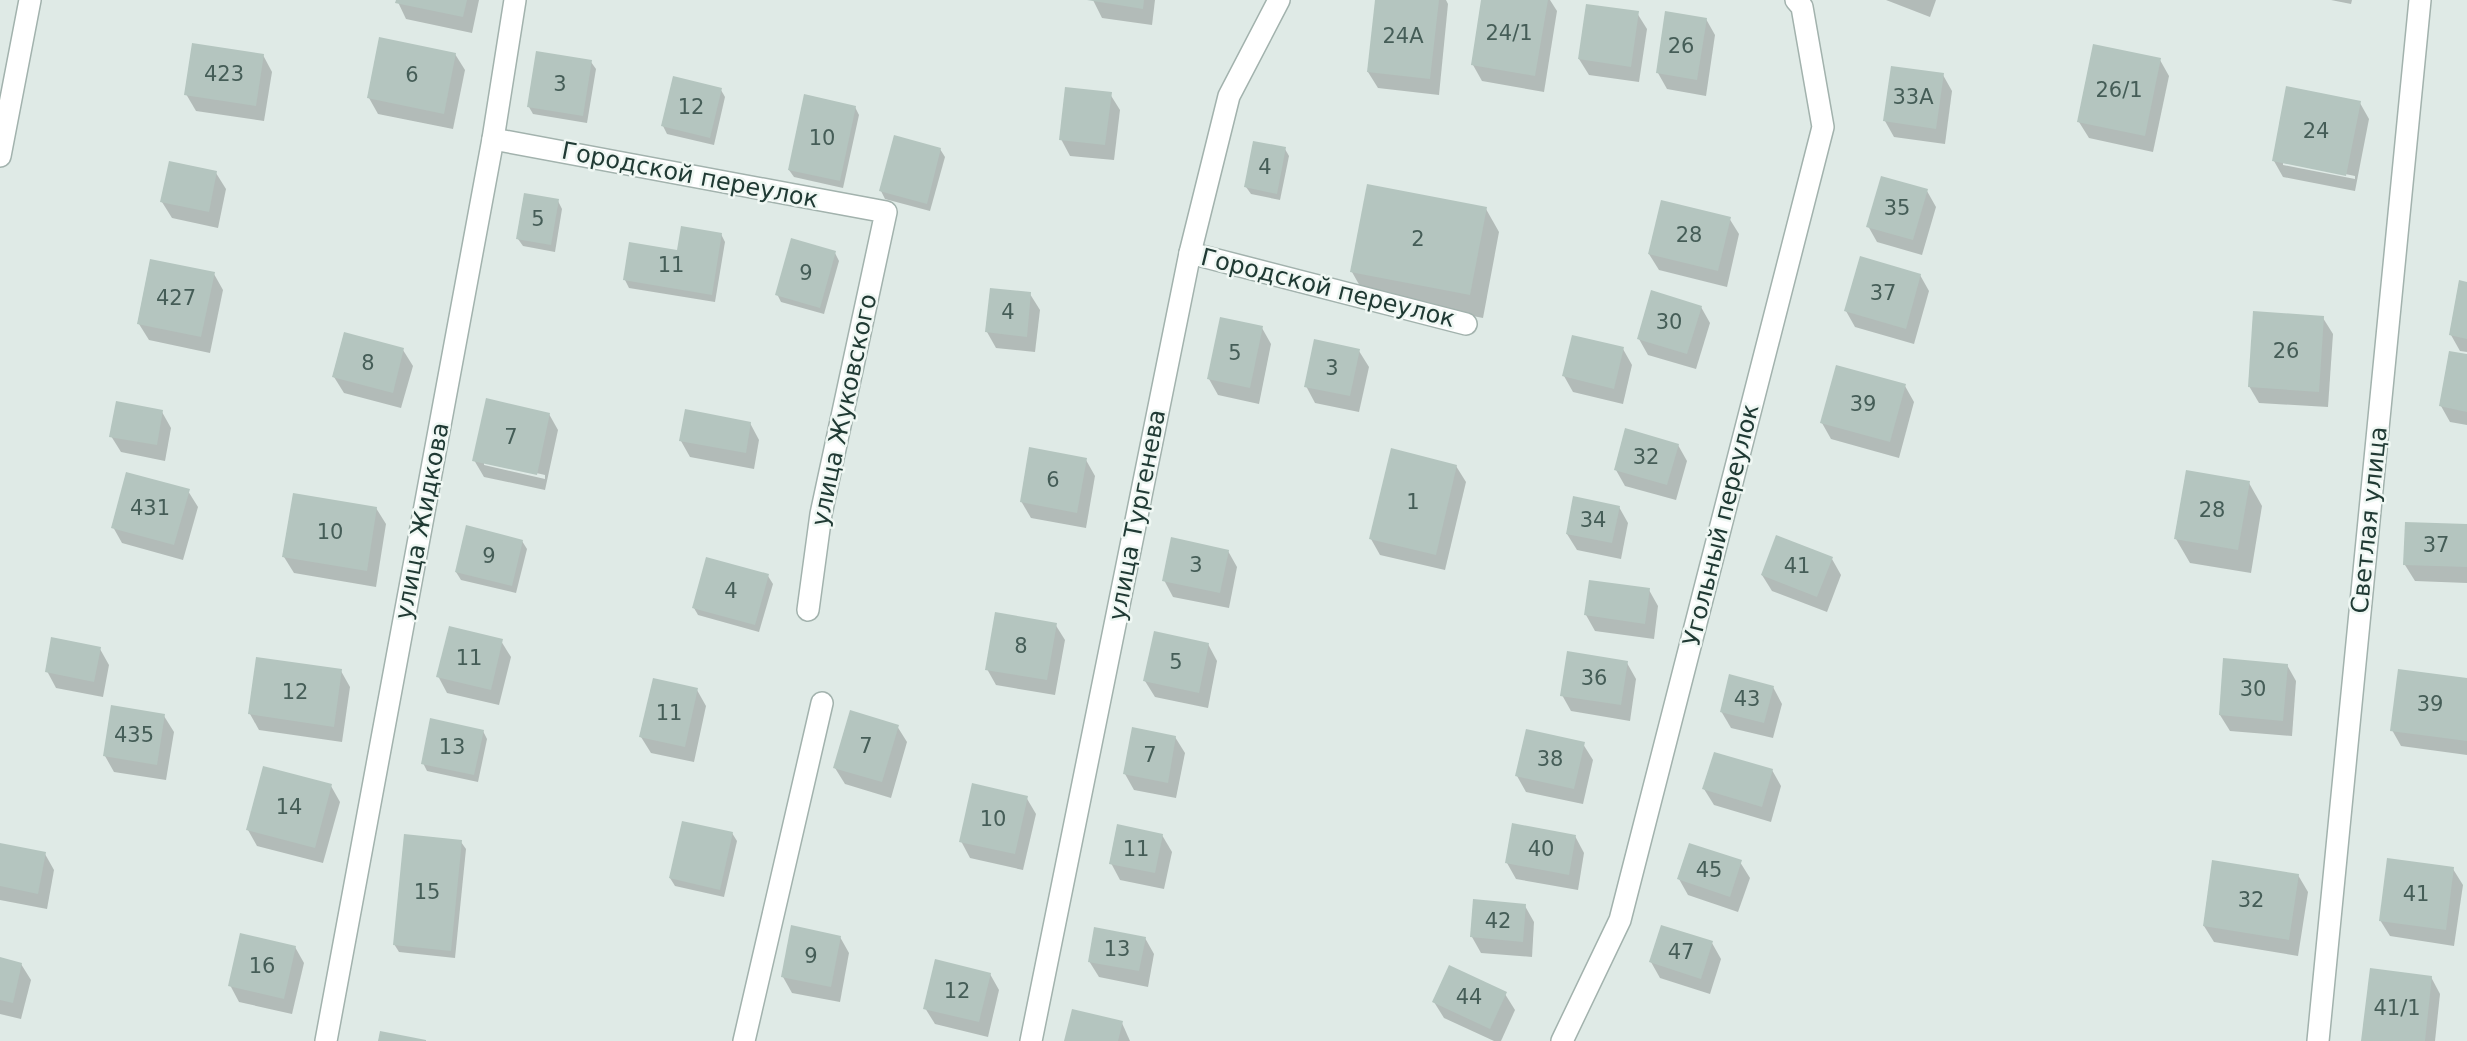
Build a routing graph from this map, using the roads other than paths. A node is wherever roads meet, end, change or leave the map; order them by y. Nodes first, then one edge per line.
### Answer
1 (30, 0) edge
2 (515, 0) edge
3 (1279, 0) edge
4 (1796, 0) edge
5 (2420, 0) edge
6 (493, 139) junction
7 (0, 156) edge
8 (886, 212) joint
9 (1190, 253) junction
10 (1466, 324) dead end
11 (808, 610) dead end
12 (822, 702) dead end
13 (326, 1041) edge
14 (744, 1041) edge
15 (1031, 1041) edge
16 (1562, 1041) edge
17 (2318, 1041) edge

1 - 7 street
2 - 6 street, улица Жидкова
3 - 9 street, улица Тургенева
4 - 16 street, Угольный переулок
5 - 17 street, Светлая улица
6 - 8 street, Городской переулок
6 - 13 street, улица Жидкова
8 - 11 street, улица Жуковского
9 - 10 street, Городской переулок
9 - 15 street, улица Тургенева
12 - 14 street

